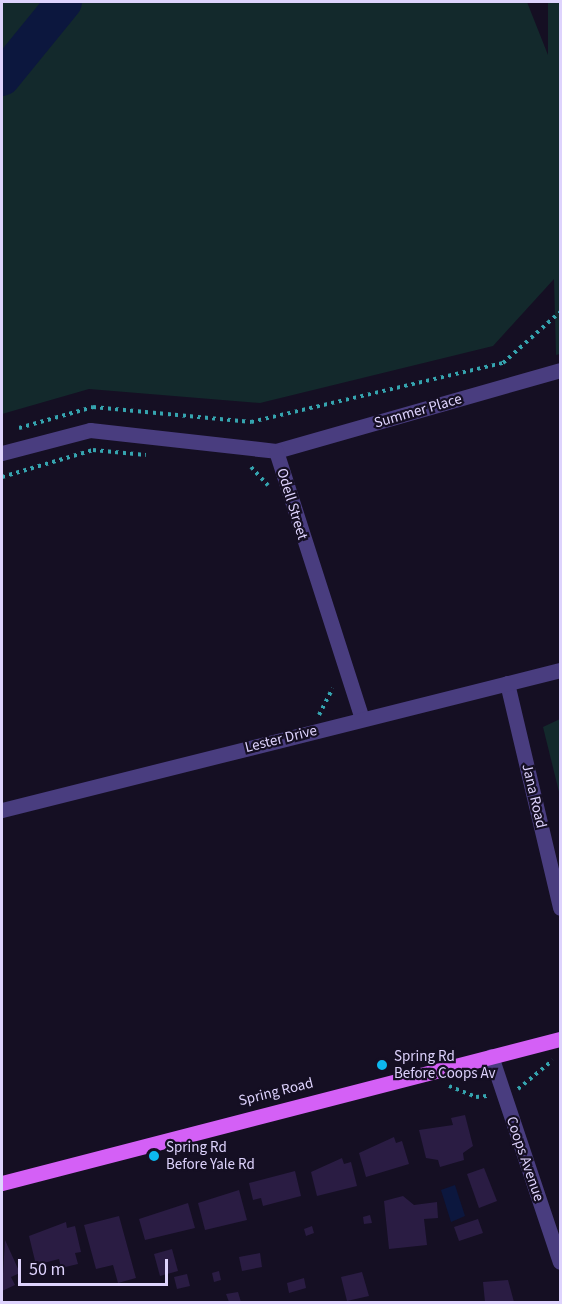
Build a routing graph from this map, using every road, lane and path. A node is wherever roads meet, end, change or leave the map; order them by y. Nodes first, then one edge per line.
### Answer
1 (561, 312) edge
2 (561, 370) edge
3 (13, 430) dead end
4 (276, 451) junction
5 (156, 452) dead end
6 (2, 453) edge
7 (243, 465) dead end
8 (2, 477) edge
9 (273, 498) dead end
10 (561, 670) edge
11 (507, 683) junction
12 (334, 684) dead end
13 (362, 718) junction
14 (323, 728) junction
15 (2, 810) edge
16 (561, 908) edge
17 (561, 1039) edge
18 (491, 1056) junction
19 (561, 1058) edge
20 (439, 1088) dead end
21 (503, 1093) junction
22 (2, 1182) edge
23 (561, 1262) edge

1 - 3 path
2 - 4 street, Summer Place
4 - 6 street, Odell Street
4 - 13 street, Odell Street
5 - 8 path
7 - 9 path
10 - 11 street, Lester Drive
11 - 13 street, Lester Drive
11 - 16 street, Jana Road
12 - 14 path
13 - 14 street, Lester Drive
14 - 15 street, Lester Drive
17 - 18 main road, Spring Road
18 - 21 street, Coops Avenue
18 - 22 main road, Spring Road
19 - 21 path
20 - 21 path
21 - 23 street, Coops Avenue

